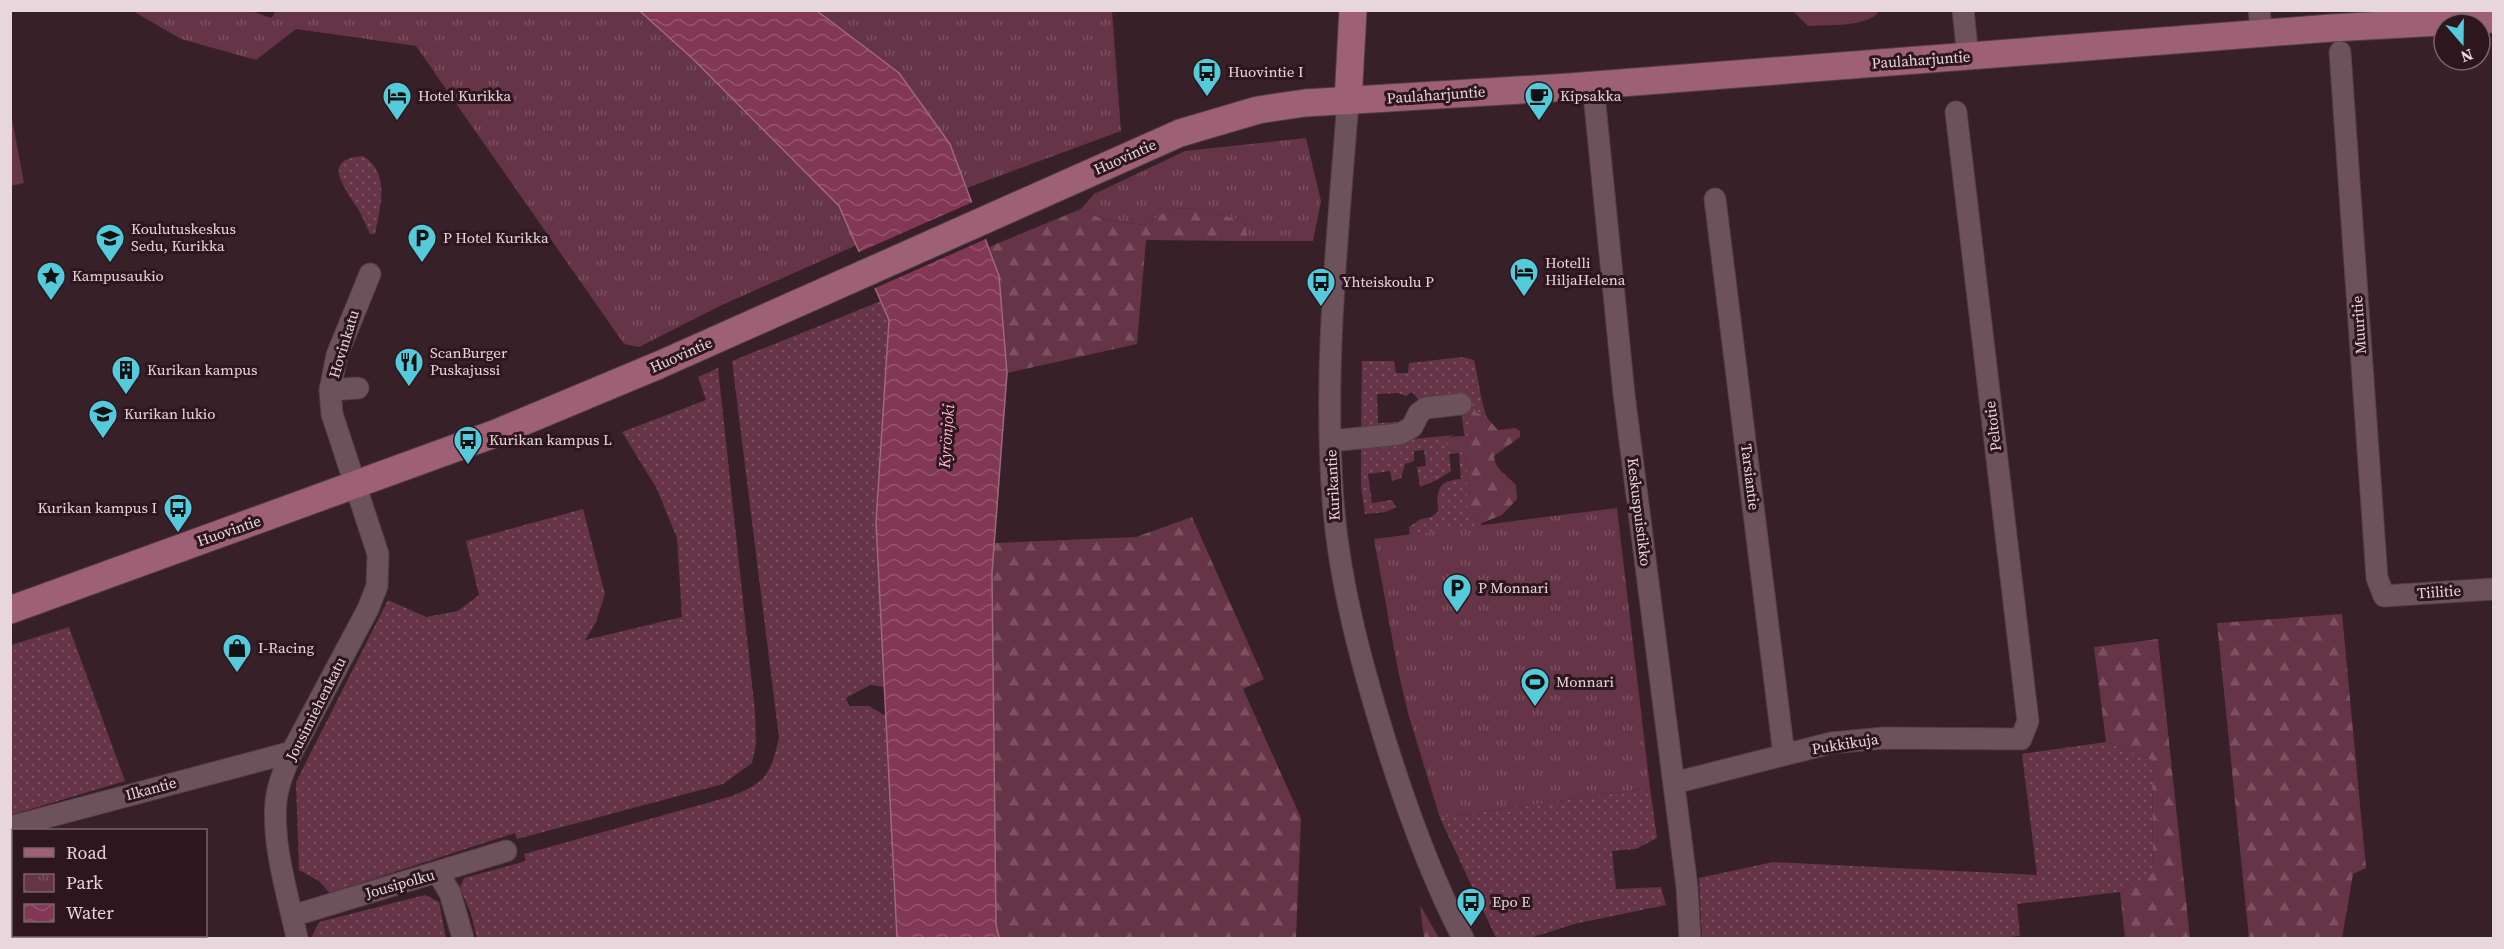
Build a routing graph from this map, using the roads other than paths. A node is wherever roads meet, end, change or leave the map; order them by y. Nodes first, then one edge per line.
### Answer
1 (1353, 10) edge
2 (1963, 10) edge
3 (2493, 19) edge
4 (2260, 22) edge
5 (2340, 52) dead end
6 (1968, 57) junction
7 (1593, 84) junction
8 (1348, 101) junction
9 (1956, 112) dead end
10 (1715, 199) dead end
11 (370, 274) dead end
12 (358, 388) dead end
13 (330, 390) junction
14 (1461, 404) dead end
15 (1331, 441) junction
16 (357, 485) junction
17 (2493, 589) edge
18 (2385, 596) joint
19 (10, 610) edge
20 (2021, 739) joint
21 (292, 753) junction
22 (1784, 755) junction
23 (1674, 783) junction
24 (10, 826) edge
25 (506, 851) dead end
26 (438, 873) junction
27 (292, 916) junction
28 (297, 939) edge
29 (463, 939) edge
30 (1463, 939) edge
31 (1690, 939) edge

1 - 8 main road, Kurikantie
2 - 6 street
3 - 4 main road, Paulaharjuntie
4 - 6 main road, Paulaharjuntie
5 - 18 street, Muuritie
6 - 7 main road, Paulaharjuntie
7 - 8 main road, Paulaharjuntie
7 - 23 street, Keskuspuistikko
8 - 15 street, Kurikantie
8 - 16 main road, Huovintie
9 - 20 street, Peltotie
10 - 22 street, Tarsiantie
11 - 13 street, Hovinkatu
12 - 13 street
13 - 16 street, Hovinkatu
14 - 15 street
15 - 30 street, Kurikantie
16 - 19 main road, Huovintie
16 - 21 street, Jousimiehenkatu
17 - 18 street, Tiilitie
20 - 22 street, Pukkikuja
21 - 24 street, Ilkantie
21 - 27 street, Jousimiehenkatu
22 - 23 street, Pukkikuja
23 - 31 street, Keskuspuistikko
25 - 26 street, Jousipolku
26 - 27 street, Jousipolku
26 - 29 street
27 - 28 street, Jousimiehenkatu

